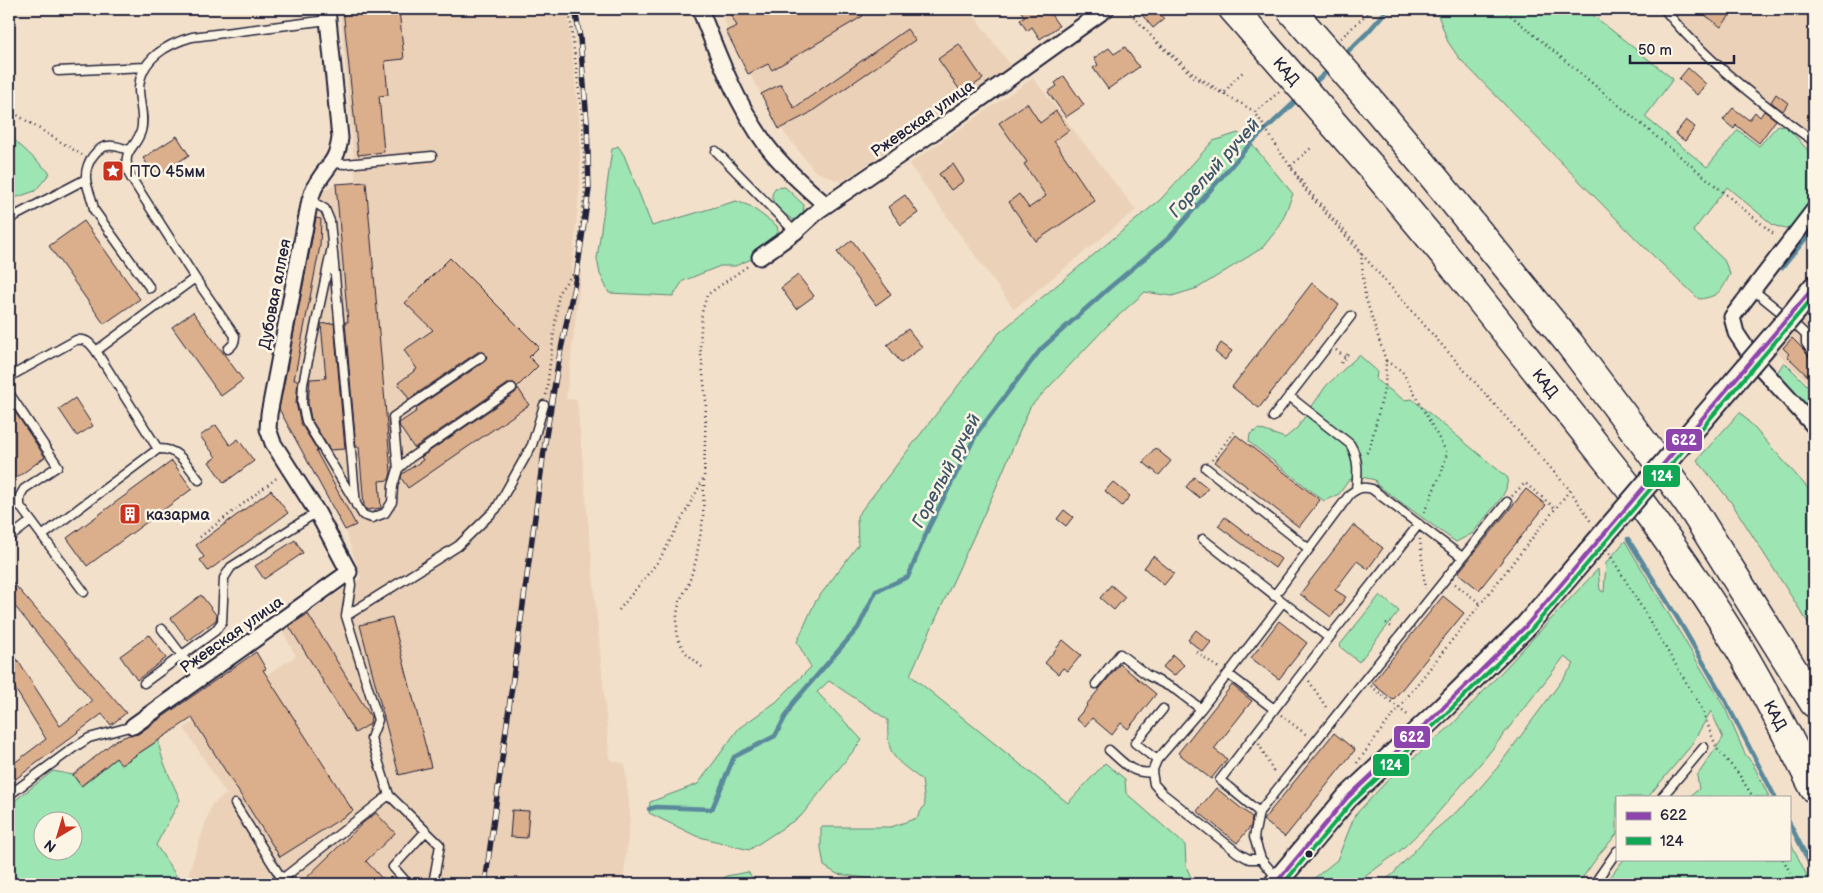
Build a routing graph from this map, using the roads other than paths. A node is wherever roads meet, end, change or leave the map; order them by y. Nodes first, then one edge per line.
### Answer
1 (700, 9) edge
2 (1106, 9) edge
3 (1224, 9) edge
4 (1290, 9) edge
5 (1664, 9) edge
6 (327, 14) edge
7 (1241, 18) edge
8 (145, 68) junction
9 (58, 70) dead end
10 (1814, 142) edge
11 (129, 150) junction
12 (716, 151) dead end
13 (432, 156) dead end
14 (333, 163) junction
15 (86, 179) junction
16 (310, 200) junction
17 (826, 205) junction
18 (1814, 210) edge
19 (9, 218) edge
20 (795, 232) junction
21 (332, 246) junction
22 (760, 257) road end
23 (195, 278) junction
24 (1814, 287) edge
25 (150, 288) dead end
26 (1752, 289) junction
27 (1792, 314) junction
28 (1351, 316) dead end
29 (1810, 334) edge
30 (228, 349) dead end
31 (96, 351) junction
32 (1814, 355) edge
33 (481, 357) dead end
34 (1754, 360) junction
35 (9, 377) edge
36 (512, 388) dead end
37 (9, 393) edge
38 (1289, 396) junction
39 (544, 404) road end
40 (1273, 417) dead end
41 (1814, 426) edge
42 (158, 449) junction
43 (1206, 468) road end
44 (398, 469) junction
45 (199, 480) dead end
46 (1356, 489) junction
47 (1507, 502) road end
48 (357, 507) junction
49 (317, 512) junction
50 (31, 521) junction
51 (1419, 524) junction
52 (42, 536) junction
53 (9, 538) edge
54 (1204, 538) dead end
55 (1309, 548) junction
56 (1462, 557) junction
57 (348, 572) junction
58 (84, 592) dead end
59 (1274, 596) junction
60 (1283, 602) junction
61 (346, 616) junction
62 (162, 629) dead end
63 (1329, 638) junction
64 (182, 656) junction
65 (1228, 674) junction
66 (199, 678) junction
67 (144, 683) dead end
68 (1096, 684) dead end
69 (1814, 703) edge
70 (1163, 708) dead end
71 (1201, 709) junction
72 (1274, 709) junction
73 (133, 726) joint
74 (1704, 747) dead end
75 (1110, 750) dead end
76 (1157, 760) junction
77 (1152, 772) junction
78 (1814, 788) edge
79 (9, 795) edge
80 (389, 795) junction
81 (1663, 796) edge
82 (235, 804) dead end
83 (1259, 812) junction
84 (426, 831) junction
85 (1616, 852) edge
86 (1261, 859) junction
87 (282, 879) junction
88 (1277, 882) edge
89 (273, 884) edge
90 (408, 884) edge
91 (433, 884) edge
92 (1594, 884) edge

1 - 17 street
2 - 17 street, Ржевская улица
3 - 7 street
4 - 69 highway, bridge
5 - 10 lane
6 - 8 lane
6 - 14 street, Дубовая аллея
7 - 78 highway, КАД, bridge
8 - 9 lane
8 - 11 lane
11 - 15 lane
11 - 23 lane
12 - 20 lane
13 - 14 lane
14 - 16 street, Дубовая аллея
15 - 19 lane
15 - 25 lane
16 - 21 lane
16 - 49 street, Дубовая аллея
17 - 20 street, Ржевская улица
18 - 26 street
20 - 22 street, Ржевская улица
21 - 48 lane
21 - 48 lane
23 - 30 lane
23 - 31 lane
24 - 27 street
26 - 27 lane
26 - 34 street
27 - 29 lane
27 - 34 lane
27 - 88 street, bridge
28 - 38 lane
29 - 32 lane
31 - 35 lane
31 - 42 lane
33 - 44 lane
34 - 41 street
36 - 44 lane
37 - 50 lane
38 - 40 lane
38 - 46 lane
39 - 61 lane
42 - 45 lane
42 - 52 lane
43 - 55 lane
44 - 48 lane
46 - 51 lane
46 - 55 lane
47 - 56 lane
49 - 57 street, Дубовая аллея
49 - 64 lane
50 - 52 lane
50 - 53 lane
51 - 56 lane
51 - 63 lane
52 - 58 lane
54 - 59 lane
55 - 59 lane
56 - 83 lane
57 - 61 lane
57 - 66 street, Ржевская улица
59 - 60 lane
60 - 63 lane
60 - 65 lane
61 - 80 lane
62 - 64 lane
63 - 72 lane
64 - 66 lane
64 - 67 lane
65 - 71 lane
65 - 72 lane
66 - 73 street, Ржевская улица
68 - 71 lane
70 - 76 lane
71 - 76 lane
72 - 83 lane
73 - 79 lane
74 - 81 lane
75 - 77 lane
76 - 77 lane
77 - 86 lane
80 - 84 lane
80 - 87 lane
82 - 87 lane
83 - 86 lane
84 - 90 lane
84 - 91 lane
85 - 92 lane
86 - 88 lane
87 - 89 lane

